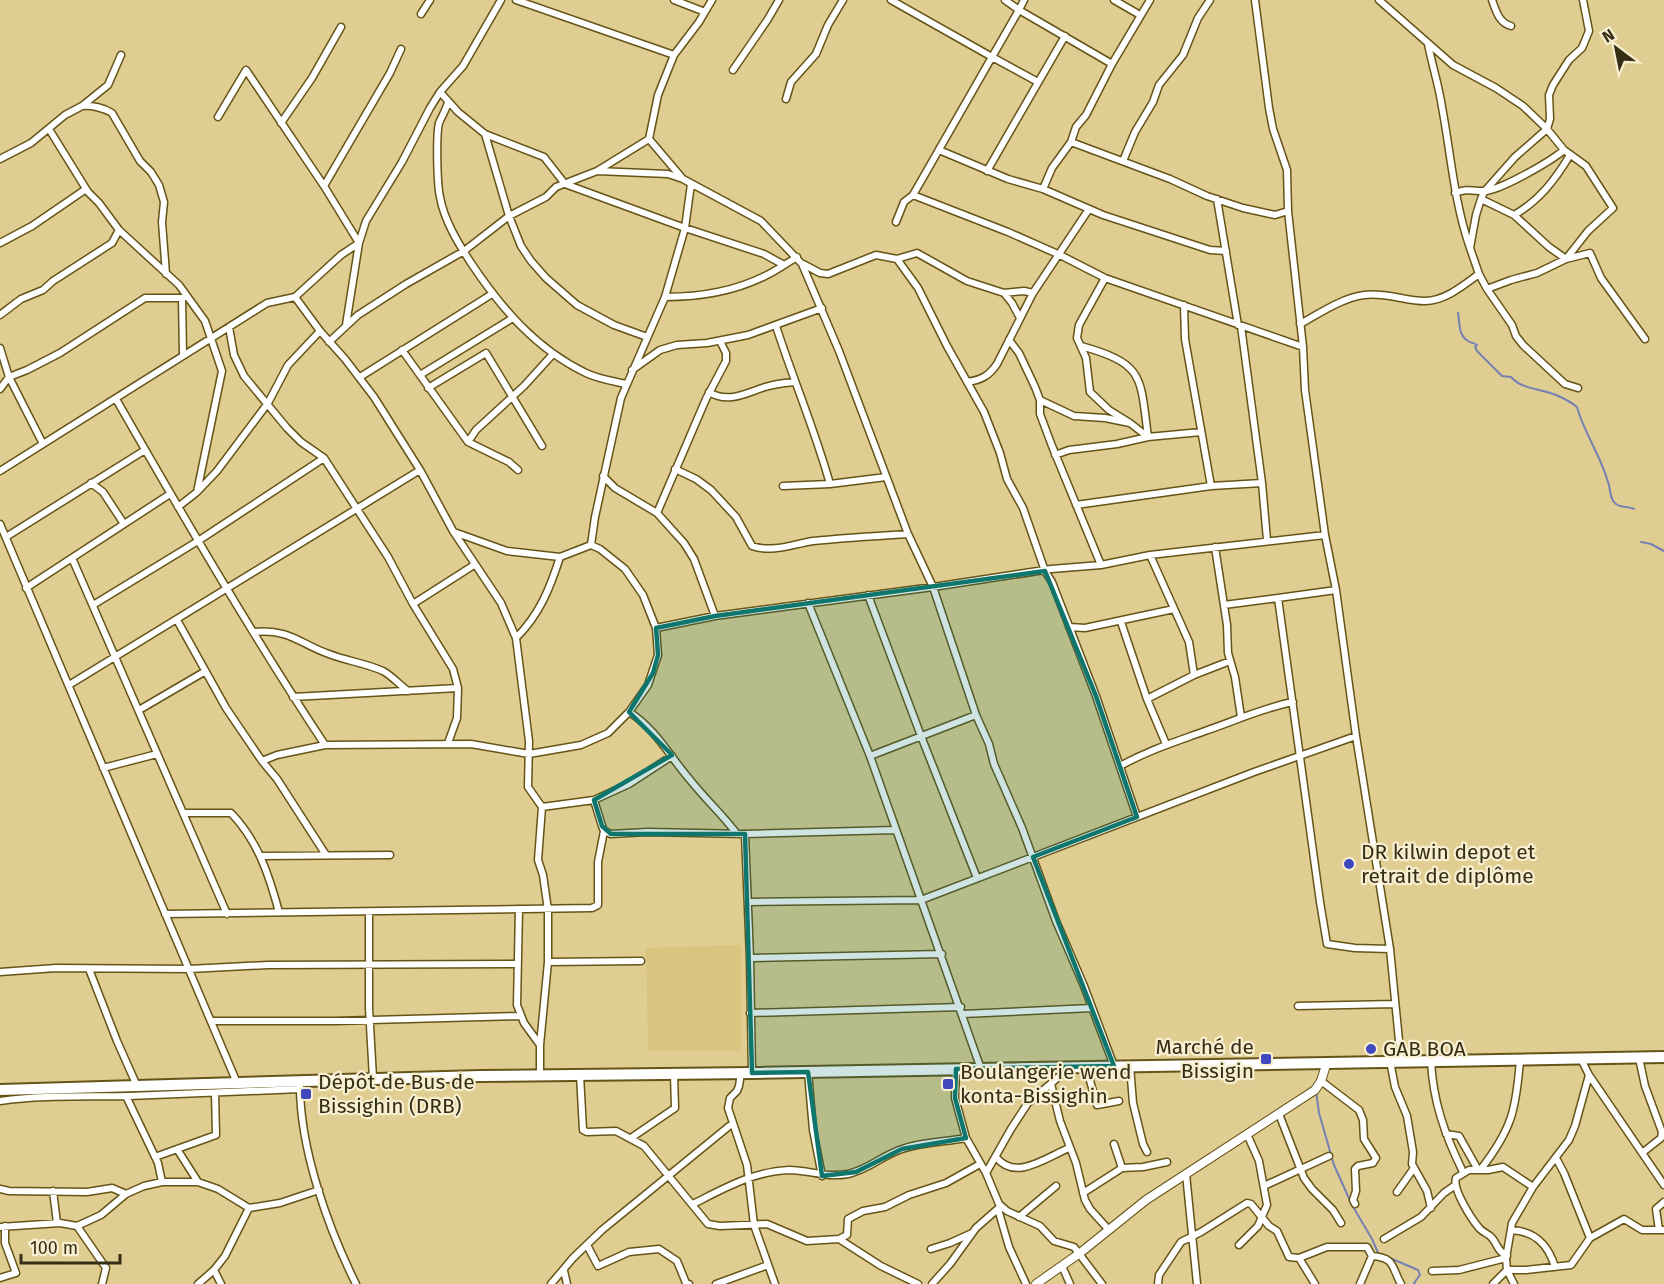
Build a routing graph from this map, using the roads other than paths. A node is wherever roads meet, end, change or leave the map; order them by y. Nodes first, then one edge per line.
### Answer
1 (430, 0) edge
2 (501, 0) edge
3 (516, 0) edge
4 (674, 0) edge
5 (712, 0) edge
6 (779, 0) edge
7 (843, 0) edge
8 (891, 0) edge
9 (1005, 0) edge
10 (1024, 0) edge
11 (1114, 0) edge
12 (1150, 0) edge
13 (1210, 0) edge
14 (1255, 0) edge
15 (1378, 0) edge
16 (1492, 0) edge
17 (1583, 0) edge
18 (1019, 10) junction
19 (705, 12) junction
20 (421, 14) dead end
21 (1140, 15) junction
22 (1511, 26) dead end
23 (341, 27) dead end
24 (1065, 36) junction
25 (1428, 44) junction
26 (402, 49) dead end
27 (121, 55) dead end
28 (674, 55) junction
29 (992, 57) junction
30 (1112, 64) junction
31 (733, 70) dead end
32 (1038, 82) junction
33 (440, 92) junction
34 (786, 99) dead end
35 (448, 102) junction
36 (82, 106) junction
37 (218, 117) dead end
38 (281, 123) junction
39 (50, 129) junction
40 (1547, 129) junction
41 (485, 134) junction
42 (649, 139) junction
43 (1071, 142) junction
44 (939, 150) junction
45 (1564, 150) junction
46 (1570, 155) junction
47 (0, 159) edge
48 (1123, 161) junction
49 (597, 171) junction
50 (987, 171) junction
51 (683, 179) junction
52 (565, 184) junction
53 (692, 184) junction
54 (324, 186) junction
55 (86, 189) junction
56 (1043, 189) junction
57 (1484, 192) junction
58 (1455, 193) junction
59 (913, 195) junction
60 (1217, 199) junction
61 (1481, 199) junction
62 (1089, 209) junction
63 (1288, 211) junction
64 (1514, 214) junction
65 (509, 216) junction
66 (896, 222) dead end
67 (685, 228) junction
68 (119, 230) junction
69 (0, 243) edge
70 (359, 243) junction
71 (1470, 248) junction
72 (464, 251) junction
73 (1226, 251) junction
74 (1060, 255) junction
75 (797, 257) junction
76 (897, 259) junction
77 (1566, 259) junction
78 (802, 264) junction
79 (784, 265) junction
80 (166, 274) junction
81 (1479, 274) junction
82 (1105, 278) junction
83 (1486, 289) junction
84 (1004, 293) junction
85 (1033, 293) junction
86 (492, 294) junction
87 (184, 297) junction
88 (295, 297) junction
89 (665, 297) junction
90 (1184, 305) junction
91 (822, 308) junction
92 (0, 315) edge
93 (513, 318) junction
94 (1020, 318) junction
95 (1300, 324) junction
96 (1239, 325) junction
97 (776, 326) junction
98 (229, 327) junction
99 (346, 327) junction
100 (320, 331) junction
101 (212, 337) junction
102 (647, 337) junction
103 (1645, 339) dead end
104 (1009, 340) junction
105 (720, 341) junction
106 (329, 342) junction
107 (1080, 346) junction
108 (1303, 347) junction
109 (0, 348) edge
110 (402, 350) junction
111 (553, 354) junction
112 (183, 355) junction
113 (632, 370) junction
114 (420, 375) junction
115 (9, 377) junction
116 (360, 378) junction
117 (794, 382) junction
118 (967, 382) junction
119 (626, 384) junction
120 (0, 388) edge
121 (428, 388) junction
122 (1578, 388) dead end
123 (709, 392) junction
124 (512, 395) junction
125 (116, 399) junction
126 (1040, 400) junction
127 (268, 403) junction
128 (1131, 423) junction
129 (1202, 432) junction
130 (1148, 438) junction
131 (468, 442) junction
132 (43, 444) junction
133 (542, 446) dead end
134 (145, 450) junction
135 (1055, 455) junction
136 (324, 458) junction
137 (420, 470) junction
138 (518, 470) dead end
139 (675, 470) junction
140 (0, 471) edge
141 (603, 476) junction
142 (886, 477) junction
143 (92, 483) junction
144 (1262, 483) junction
145 (830, 484) junction
146 (783, 486) dead end
147 (1211, 486) junction
148 (197, 492) junction
149 (170, 494) junction
150 (1076, 505) junction
151 (178, 507) junction
152 (356, 510) junction
153 (657, 513) junction
154 (0, 524) edge
155 (124, 524) junction
156 (453, 531) junction
157 (908, 534) junction
158 (1325, 535) junction
159 (6, 537) junction
160 (1267, 540) junction
161 (198, 541) junction
162 (591, 545) junction
163 (1215, 547) junction
164 (1150, 555) junction
165 (560, 557) junction
166 (72, 558) junction
167 (474, 565) junction
168 (1101, 565) junction
169 (1045, 571) junction
170 (933, 587) junction
171 (26, 588) junction
172 (225, 589) junction
173 (1336, 590) junction
174 (868, 595) junction
175 (1278, 598) junction
176 (808, 603) junction
177 (413, 604) junction
178 (93, 605) junction
179 (1224, 605) junction
180 (1174, 609) junction
181 (715, 616) junction
182 (177, 620) junction
183 (1121, 622) junction
184 (1069, 627) junction
185 (656, 628) junction
186 (254, 632) junction
187 (516, 638) junction
188 (115, 657) junction
189 (1230, 662) junction
190 (204, 672) junction
191 (1194, 675) junction
192 (69, 685) junction
193 (458, 688) junction
194 (408, 691) junction
195 (293, 697) junction
196 (1148, 699) junction
197 (1293, 702) junction
198 (139, 710) junction
199 (628, 712) junction
200 (976, 715) junction
201 (1241, 717) junction
202 (921, 736) junction
203 (1356, 736) junction
204 (448, 743) junction
205 (1166, 744) junction
206 (326, 745) junction
207 (158, 754) junction
208 (529, 754) junction
209 (672, 756) junction
210 (870, 756) junction
211 (1299, 757) junction
212 (262, 761) junction
213 (1120, 766) junction
214 (103, 768) junction
215 (594, 800) junction
216 (542, 807) junction
217 (183, 813) junction
218 (1137, 817) junction
219 (895, 830) junction
220 (604, 831) junction
221 (737, 834) junction
222 (745, 834) junction
223 (326, 855) junction
224 (390, 855) dead end
225 (261, 856) junction
226 (1033, 856) junction
227 (977, 878) junction
228 (921, 900) junction
229 (749, 902) junction
230 (519, 909) junction
231 (548, 910) junction
232 (279, 912) junction
233 (369, 912) junction
234 (165, 914) junction
235 (227, 914) junction
236 (1390, 949) junction
237 (942, 954) junction
238 (750, 958) junction
239 (641, 961) dead end
240 (548, 962) junction
241 (517, 964) junction
242 (368, 965) junction
243 (89, 969) junction
244 (189, 969) junction
245 (0, 972) edge
246 (1395, 1004) junction
247 (1298, 1006) dead end
248 (1092, 1008) junction
249 (962, 1011) junction
250 (750, 1013) junction
251 (520, 1016) junction
252 (370, 1020) junction
253 (211, 1021) junction
254 (540, 1045) junction
255 (1664, 1057) edge
256 (1639, 1058) junction
257 (1581, 1059) junction
258 (1520, 1060) junction
259 (1395, 1061) junction
260 (1431, 1061) junction
261 (1327, 1062) junction
262 (1086, 1066) junction
263 (1114, 1066) junction
264 (1130, 1066) junction
265 (1070, 1067) junction
266 (956, 1069) junction
267 (981, 1069) junction
268 (808, 1072) junction
269 (746, 1073) junction
270 (674, 1074) junction
271 (580, 1075) junction
272 (1589, 1075) junction
273 (540, 1076) junction
274 (373, 1078) junction
275 (1321, 1081) junction
276 (237, 1083) junction
277 (302, 1084) junction
278 (1051, 1084) junction
279 (137, 1086) junction
280 (0, 1090) edge
281 (215, 1093) junction
282 (126, 1096) junction
283 (0, 1101) edge
284 (1119, 1101) dead end
285 (1279, 1114) junction
286 (733, 1123) junction
287 (1247, 1134) junction
288 (1446, 1134) junction
289 (631, 1138) junction
290 (966, 1138) junction
291 (1114, 1144) dead end
292 (1069, 1148) junction
293 (177, 1149) junction
294 (1147, 1152) dead end
295 (1642, 1153) junction
296 (1329, 1156) dead end
297 (155, 1157) junction
298 (996, 1157) junction
299 (1556, 1158) junction
300 (1167, 1162) dead end
301 (980, 1164) junction
302 (1122, 1168) junction
303 (1414, 1168) junction
304 (1479, 1169) junction
305 (1301, 1170) junction
306 (1462, 1172) junction
307 (986, 1173) junction
308 (1186, 1174) junction
309 (669, 1176) junction
310 (822, 1176) junction
311 (750, 1178) junction
312 (162, 1182) junction
313 (198, 1182) junction
314 (1664, 1185) edge
315 (1056, 1186) dead end
316 (1264, 1186) junction
317 (1454, 1186) junction
318 (1533, 1187) junction
319 (0, 1189) edge
320 (319, 1190) junction
321 (53, 1191) junction
322 (1083, 1192) junction
323 (1397, 1192) dead end
324 (126, 1194) junction
325 (1664, 1202) edge
326 (693, 1204) junction
327 (1355, 1204) dead end
328 (249, 1208) junction
329 (1000, 1208) junction
330 (1431, 1208) junction
331 (1019, 1217) junction
332 (1262, 1218) junction
333 (1341, 1223) dead end
334 (57, 1224) junction
335 (754, 1225) junction
336 (2, 1226) edge
337 (77, 1226) junction
338 (1108, 1229) junction
339 (1511, 1230) junction
340 (1661, 1230) edge
341 (973, 1232) junction
342 (1194, 1236) junction
343 (1590, 1238) junction
344 (839, 1239) junction
345 (1384, 1239) dead end
346 (586, 1245) junction
347 (1239, 1245) dead end
348 (931, 1249) dead end
349 (1080, 1253) junction
350 (1372, 1256) junction
351 (1506, 1257) junction
352 (1299, 1258) junction
353 (768, 1264) junction
354 (1062, 1266) junction
355 (1555, 1267) junction
356 (213, 1270) junction
357 (1507, 1270) junction
358 (564, 1271) junction
359 (1432, 1271) dead end
360 (0, 1278) edge
361 (1038, 1283) edge
362 (102, 1284) edge
363 (198, 1284) edge
364 (220, 1284) edge
365 (356, 1284) edge
366 (551, 1284) edge
367 (567, 1284) edge
368 (686, 1284) edge
369 (716, 1284) edge
370 (775, 1284) edge
371 (918, 1284) edge
372 (932, 1284) edge
373 (1026, 1284) edge
374 (1070, 1284) edge
375 (1102, 1284) edge
376 (1158, 1284) edge
377 (1197, 1284) edge
378 (1315, 1284) edge
379 (1360, 1284) edge
380 (1401, 1284) edge
381 (1493, 1284) edge
382 (1514, 1284) edge

1 - 20 street
2 - 33 street
3 - 28 street
4 - 19 street
5 - 19 street
6 - 31 street
7 - 34 street
8 - 29 street
9 - 18 street
10 - 18 street
11 - 21 street
12 - 21 street
13 - 48 street
14 - 63 street
15 - 25 street
16 - 22 street
17 - 40 street
18 - 24 street
18 - 29 street
19 - 28 street
21 - 30 street
23 - 38 street
24 - 30 street
24 - 32 street
25 - 40 street
25 - 58 street
26 - 54 street
27 - 36 street
28 - 42 street
29 - 32 street
29 - 44 street
30 - 43 street
32 - 50 street
33 - 35 street
33 - 70 street
35 - 41 street
35 - 72 street
36 - 39 street
36 - 80 street
37 - 38 street
38 - 54 street
39 - 47 street
39 - 55 street
40 - 45 street
40 - 57 street
41 - 52 street
41 - 65 street
42 - 49 street
42 - 51 street
43 - 48 street
43 - 56 street
44 - 50 street
44 - 59 street
45 - 46 street
45 - 57 street
46 - 64 street
46 - 77 street
48 - 60 street
49 - 51 street
49 - 52 street
50 - 56 street
51 - 53 street
52 - 65 street
52 - 67 street
53 - 67 street
53 - 75 street
54 - 70 street
55 - 68 street
55 - 69 street
56 - 62 street
57 - 58 street
57 - 61 street
58 - 71 street
59 - 66 street
59 - 74 street
60 - 63 street
60 - 73 street
61 - 64 street
61 - 71 street
62 - 73 street
62 - 74 street
63 - 95 street
64 - 77 street
65 - 72 street
65 - 102 street
67 - 79 street
67 - 89 street
68 - 80 street
68 - 92 street
70 - 88 street
70 - 99 street
71 - 81 street
72 - 86 street
72 - 99 street
73 - 96 street
74 - 82 street
74 - 85 street
75 - 78 street
75 - 79 street
76 - 78 street
76 - 84 street
76 - 118 street
77 - 83 street
77 - 103 street
78 - 91 street
79 - 89 street
80 - 87 street
81 - 83 street
81 - 95 street
82 - 90 street
82 - 107 street
83 - 122 street
84 - 85 street
84 - 94 street
85 - 94 street
86 - 93 street
86 - 110 street
87 - 101 street
87 - 112 street
87 - 115 street
88 - 98 street
88 - 100 street
89 - 102 street
90 - 96 street
90 - 129 street
91 - 97 street
91 - 142 street
93 - 111 street
93 - 114 street
94 - 104 street
95 - 108 street
96 - 108 street
96 - 144 street
97 - 105 street
97 - 117 street
98 - 101 street
98 - 127 street
99 - 106 street
100 - 106 street
100 - 127 street
101 - 112 street
101 - 148 street
102 - 113 street
104 - 118 street
104 - 126 street
105 - 113 street
105 - 123 street
106 - 116 street
107 - 128 street
107 - 130 street
108 - 158 street
109 - 115 street
110 - 114 street
110 - 116 street
111 - 119 street
111 - 124 street
112 - 125 street
113 - 119 street
114 - 121 street
115 - 120 street
115 - 132 street
116 - 137 street
117 - 123 street
117 - 145 street
118 - 169 street
119 - 141 street
121 - 124 street
121 - 131 street
123 - 139 street
124 - 131 street
124 - 133 street
125 - 132 street
125 - 134 street
126 - 128 street
126 - 135 street
127 - 136 street
127 - 148 street
128 - 130 street
129 - 130 street
129 - 147 street
130 - 135 street
131 - 138 street
132 - 140 street
134 - 143 street
134 - 149 street
135 - 150 street
136 - 152 street
136 - 161 street
137 - 152 street
137 - 156 street
139 - 153 street
139 - 157 street
141 - 153 street
141 - 162 street
142 - 145 street
142 - 157 street
143 - 155 street
143 - 159 street
144 - 147 street
144 - 160 street
145 - 146 street
147 - 150 street
148 - 151 street
149 - 151 street
149 - 155 street
150 - 168 street
151 - 161 street
152 - 172 street
152 - 177 street
153 - 181 street
154 - 159 street
155 - 166 street
156 - 165 street
156 - 167 street
157 - 170 street
158 - 160 street
158 - 173 street
159 - 171 street
160 - 163 street
161 - 172 street
161 - 178 street
162 - 165 street
162 - 185 street
163 - 164 street
163 - 179 street
164 - 168 street
164 - 180 street
165 - 187 street
166 - 171 street
166 - 178 street
167 - 177 street
167 - 187 street
168 - 169 street
169 - 170 street
169 - 184 street
170 - 174 street
170 - 200 street
171 - 192 street
172 - 182 street
172 - 186 street
173 - 175 street
173 - 203 street
174 - 176 street
174 - 202 street
175 - 179 street
175 - 197 street
176 - 181 street
176 - 210 street
177 - 193 street
178 - 188 street
179 - 189 street
180 - 183 street
180 - 191 street
181 - 185 street
182 - 188 street
182 - 190 street
183 - 184 street
183 - 196 street
184 - 213 street
185 - 199 street
186 - 194 street
186 - 195 street
187 - 208 street
188 - 192 street
188 - 198 street
189 - 191 street
189 - 201 street
190 - 198 street
190 - 212 street
191 - 196 street
192 - 214 street
193 - 194 street
193 - 204 street
194 - 195 street
195 - 206 street
196 - 205 street
197 - 201 street
197 - 211 street
198 - 207 street
199 - 208 street
199 - 209 street
200 - 202 street
200 - 226 street
201 - 205 street
202 - 210 street
202 - 227 street
203 - 211 street
203 - 236 street
204 - 206 street
204 - 208 street
205 - 213 street
206 - 212 street
207 - 214 street
207 - 217 street
208 - 216 street
209 - 215 street
209 - 221 street
210 - 219 street
211 - 218 street
211 - 236 street
212 - 223 street
213 - 218 street
214 - 234 street
215 - 216 street
215 - 220 street
216 - 231 street
217 - 225 street
217 - 235 street
218 - 226 street
219 - 222 street
219 - 228 street
220 - 221 street
220 - 231 street
221 - 222 street
222 - 229 street
223 - 224 street
223 - 225 street
225 - 232 street
226 - 227 street
226 - 248 street
227 - 228 street
228 - 229 street
228 - 237 street
229 - 238 street
230 - 231 street
230 - 233 street
230 - 241 street
231 - 240 street
232 - 233 street
232 - 235 street
233 - 242 street
234 - 235 street
234 - 244 street
236 - 246 street
237 - 238 street
237 - 249 street
238 - 250 street
239 - 240 street
240 - 254 street
241 - 242 street
241 - 251 street
242 - 244 street
242 - 252 street
243 - 244 street
243 - 245 street
243 - 279 street
244 - 253 street
246 - 247 street
246 - 259 street
248 - 249 street
248 - 263 street
249 - 250 street
249 - 267 street
250 - 269 street
251 - 252 street
251 - 254 street
252 - 253 street
252 - 274 street
253 - 276 street
254 - 273 street
255 - 256 main road
256 - 257 main road
256 - 295 street
257 - 258 main road
257 - 272 street
258 - 260 main road
258 - 304 street
259 - 260 main road
259 - 261 main road
259 - 303 street
260 - 288 street
261 - 264 main road
261 - 275 street
262 - 263 main road
262 - 265 main road
262 - 284 street
263 - 264 main road
264 - 294 street
265 - 267 main road
265 - 278 street
266 - 267 main road
266 - 268 main road
266 - 290 street
268 - 269 main road
268 - 310 street
269 - 270 main road
269 - 286 street
270 - 271 main road
270 - 289 street
271 - 273 main road
271 - 289 street
272 - 295 street
272 - 299 street
273 - 274 main road
274 - 277 main road
275 - 285 street
275 - 327 street
276 - 277 main road
276 - 279 main road
277 - 281 street
277 - 320 street
278 - 292 street
278 - 298 street
279 - 280 main road
281 - 282 street
281 - 293 street
282 - 283 street
282 - 297 street
285 - 287 street
285 - 305 street
286 - 309 street
286 - 311 street
287 - 308 street
287 - 316 street
288 - 304 street
288 - 306 street
289 - 309 street
290 - 301 street
290 - 310 street
291 - 302 street
292 - 298 street
292 - 322 street
293 - 297 street
293 - 313 street
295 - 314 street
296 - 305 street
297 - 312 street
298 - 307 street
299 - 318 street
299 - 343 street
300 - 302 street
301 - 307 street
301 - 344 street
302 - 322 street
303 - 323 street
303 - 330 street
304 - 306 street
304 - 318 street
305 - 316 street
305 - 333 street
306 - 317 street
307 - 329 street
308 - 338 street
308 - 342 street
309 - 326 street
309 - 346 street
310 - 311 street
311 - 326 street
311 - 335 street
312 - 313 street
312 - 324 street
313 - 328 street
315 - 331 street
316 - 332 street
317 - 330 street
317 - 351 street
318 - 339 street
319 - 321 street
320 - 328 street
320 - 365 street
321 - 324 street
321 - 334 street
322 - 338 street
324 - 337 street
325 - 340 street
326 - 335 street
328 - 356 street
329 - 331 street
329 - 341 street
329 - 373 street
330 - 345 street
331 - 349 street
332 - 342 street
332 - 347 street
332 - 352 street
334 - 336 street
334 - 337 street
335 - 344 street
335 - 353 street
336 - 360 street
337 - 362 street
338 - 349 street
339 - 351 street
339 - 355 street
340 - 343 street
341 - 348 street
341 - 372 street
342 - 376 street
342 - 377 street
343 - 355 street
344 - 371 street
346 - 358 street
346 - 368 street
349 - 354 street
349 - 375 street
350 - 352 street
350 - 379 street
350 - 380 street
351 - 357 street
351 - 359 street
352 - 378 street
353 - 369 street
353 - 370 street
354 - 361 street
354 - 374 street
355 - 357 street
356 - 363 street
356 - 364 street
357 - 381 street
357 - 382 street
358 - 366 street
358 - 367 street

